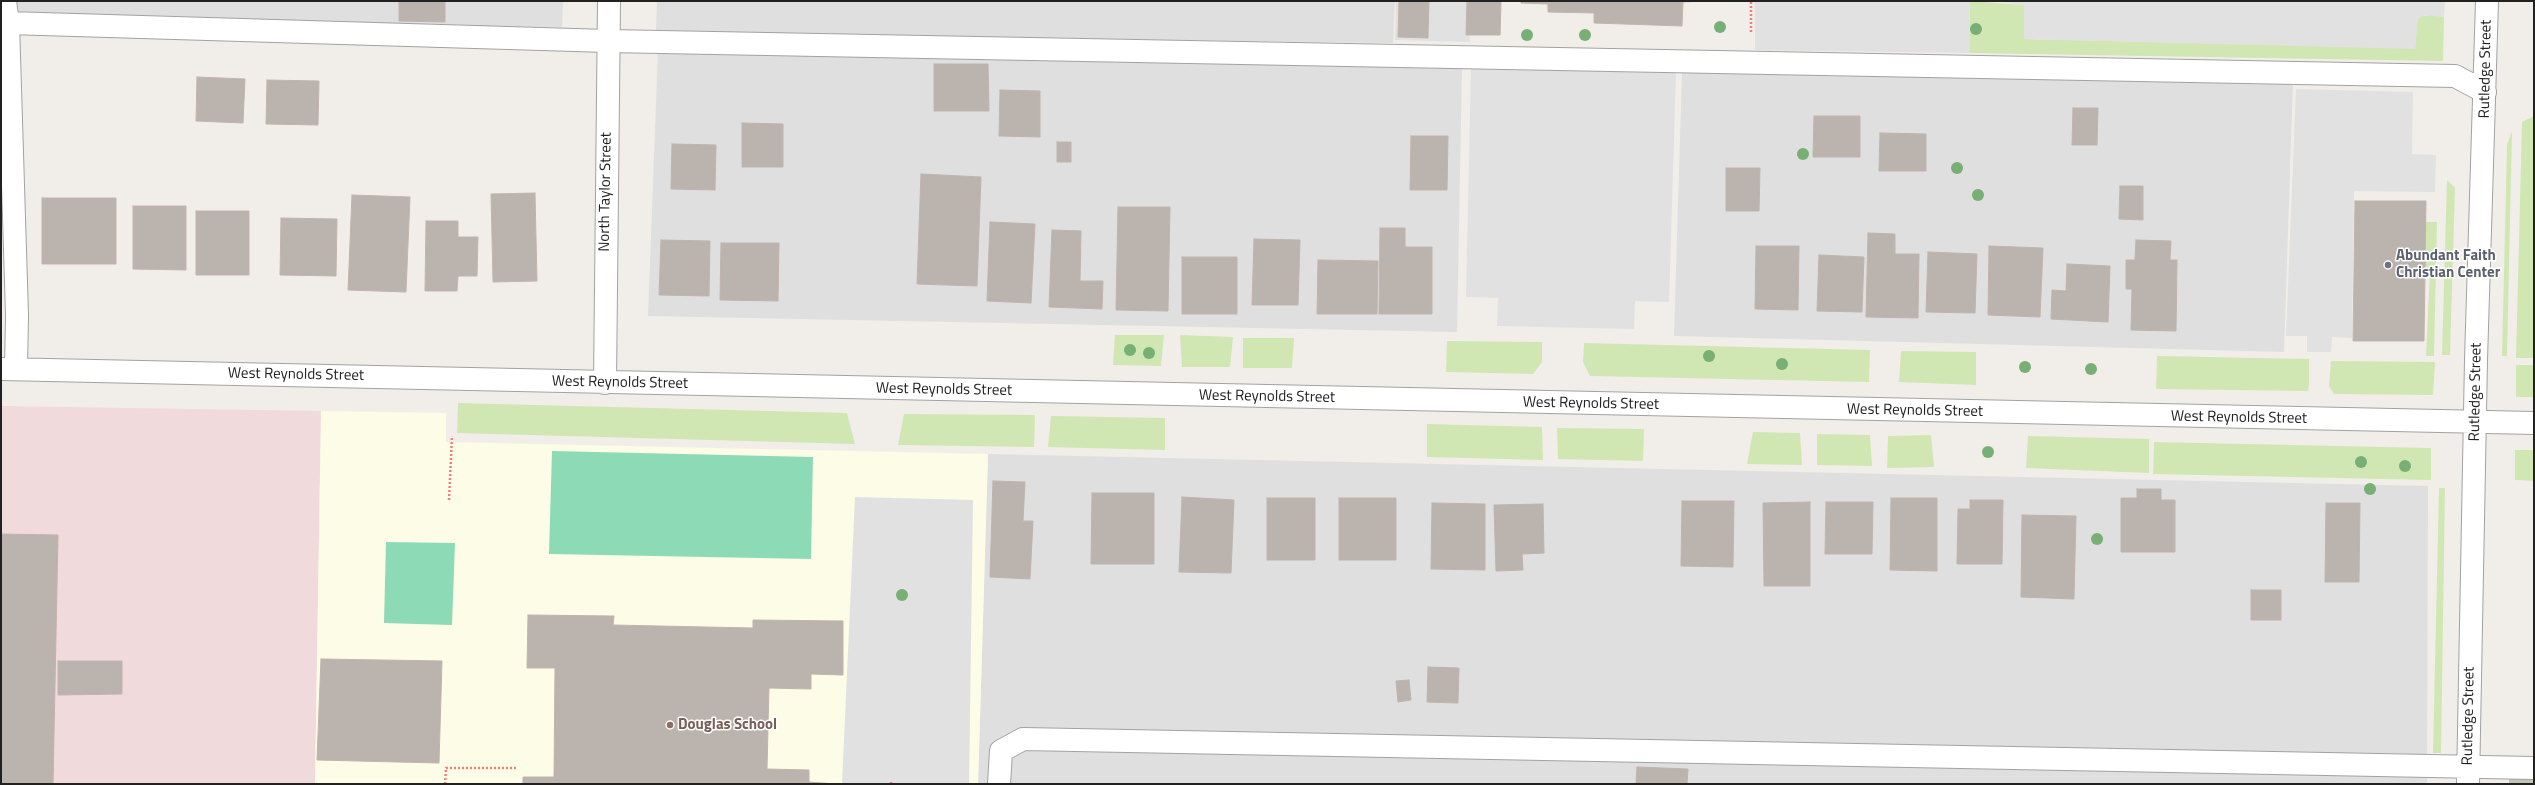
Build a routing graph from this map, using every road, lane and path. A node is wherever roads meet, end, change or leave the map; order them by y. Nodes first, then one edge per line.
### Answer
1 (5, 1) edge
2 (609, 1) edge
3 (2487, 1) edge
4 (8, 23) junction
5 (608, 41) junction
6 (2485, 92) junction
7 (9, 369) edge
8 (605, 383) junction
9 (2475, 422) junction
10 (2534, 423) edge
11 (452, 436) dead end
12 (449, 500) dead end
13 (517, 768) dead end
14 (2534, 768) edge
15 (2468, 775) edge
16 (445, 784) edge
17 (999, 784) edge

1 - 4 street
2 - 5 street, North Taylor Street
3 - 6 street, Rutledge Street
4 - 5 street
4 - 7 street
5 - 6 street
5 - 8 street, North Taylor Street
6 - 9 street, Rutledge Street
7 - 8 street, West Reynolds Street
8 - 9 street, West Reynolds Street
9 - 10 street, West Reynolds Street
9 - 15 street, Rutledge Street
11 - 12 path
13 - 16 path
14 - 15 street
15 - 17 street

